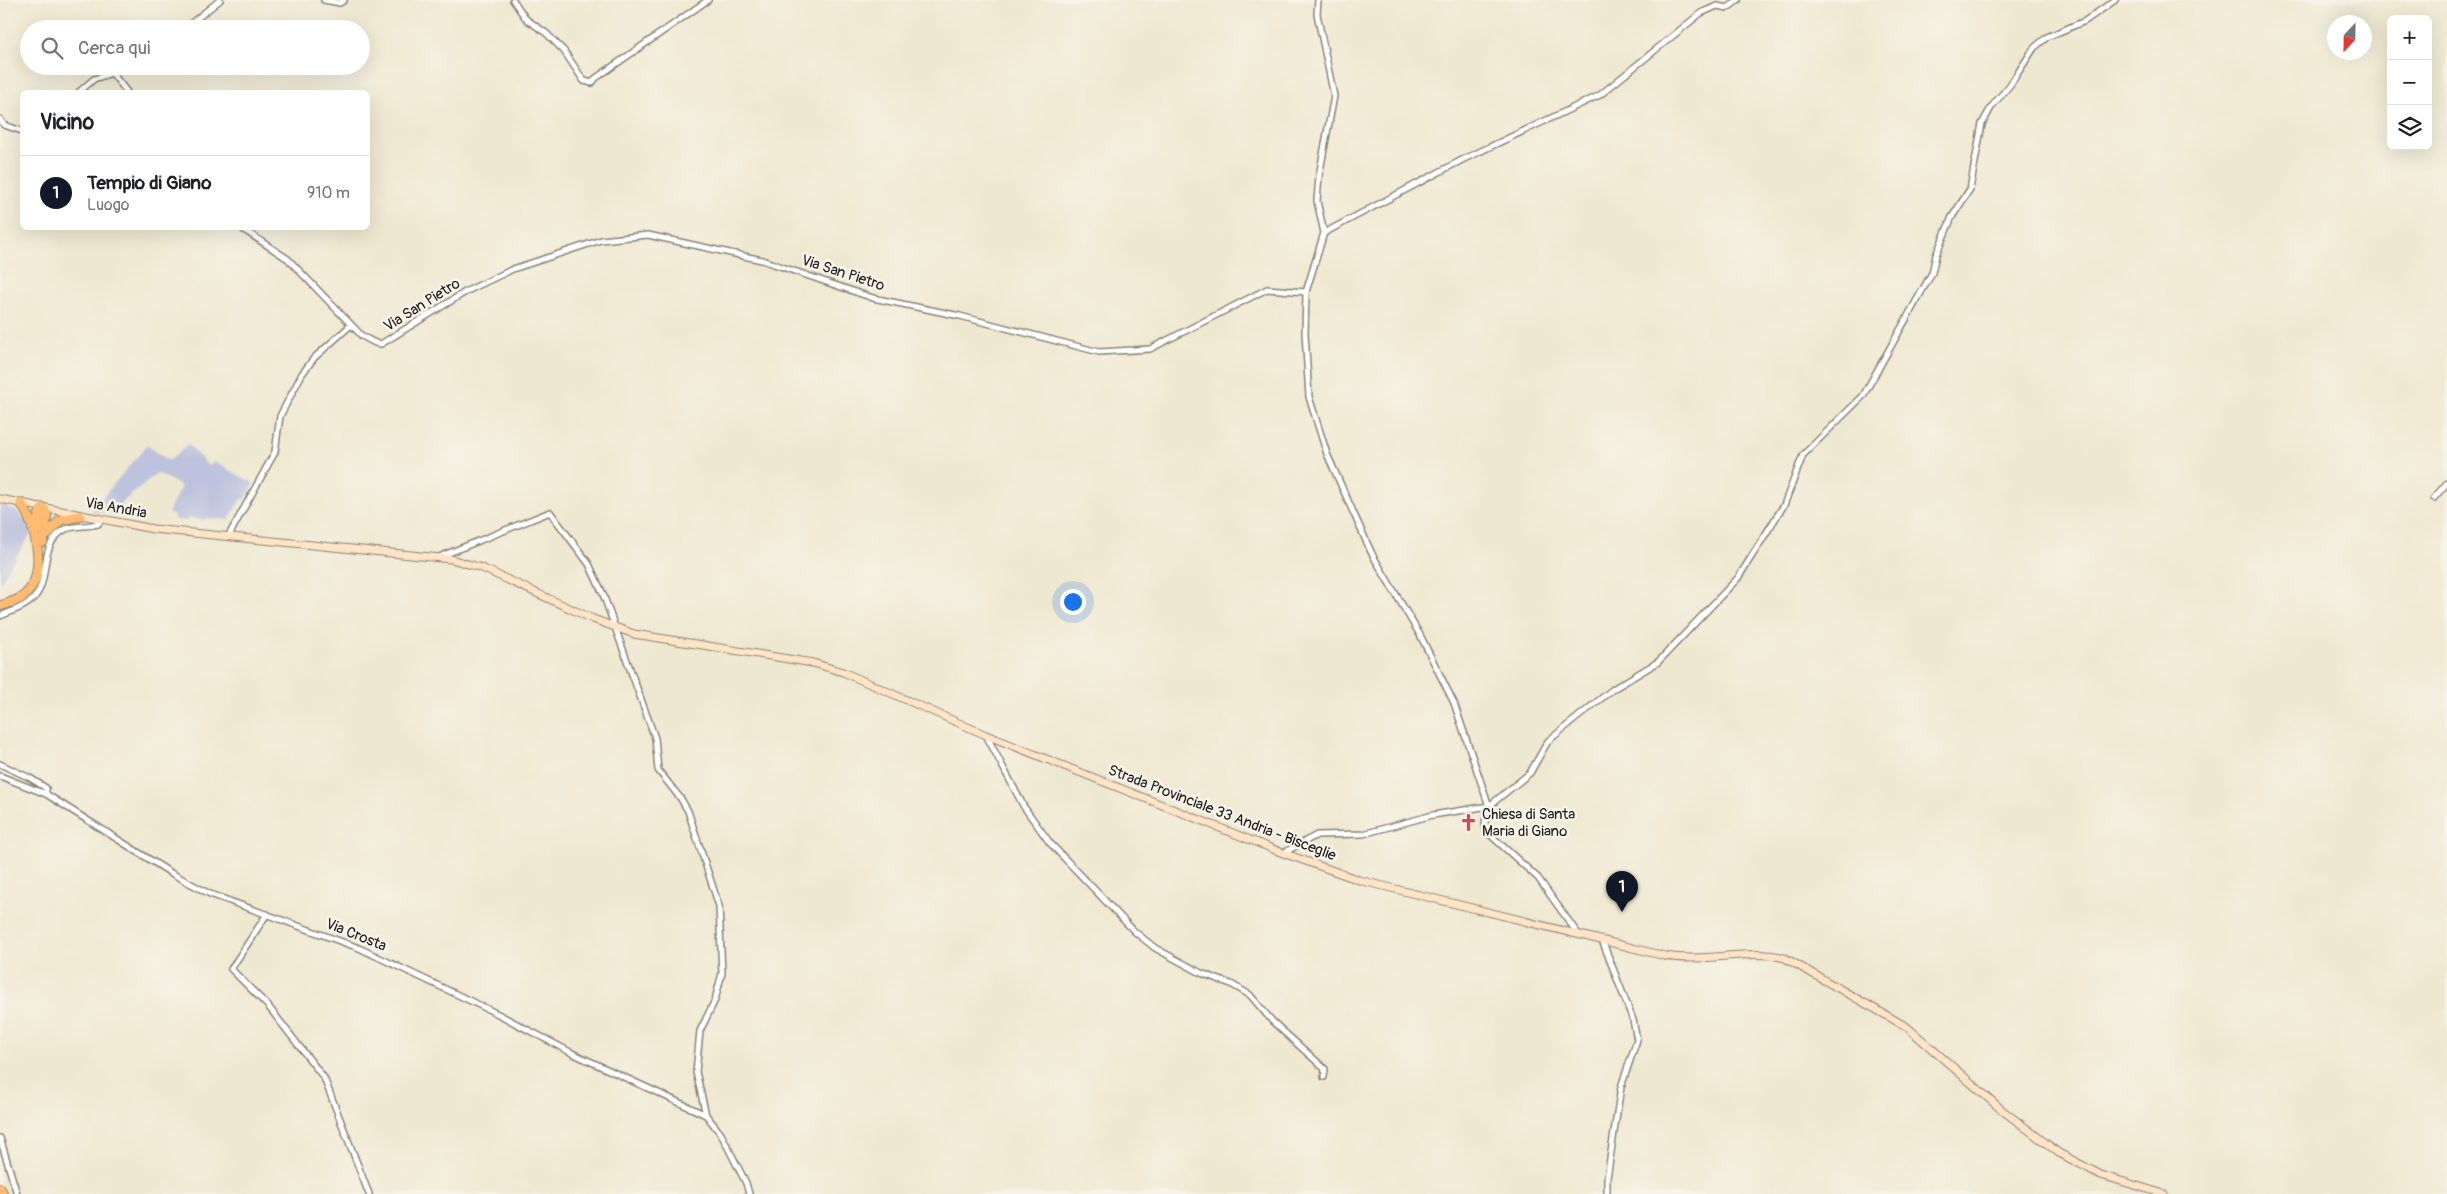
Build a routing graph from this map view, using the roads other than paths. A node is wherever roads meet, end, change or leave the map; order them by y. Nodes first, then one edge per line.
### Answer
1 (220, 0) edge
2 (324, 0) edge
3 (344, 0) edge
4 (513, 0) edge
5 (708, 0) edge
6 (1318, 0) edge
7 (1738, 0) edge
8 (2115, 0) edge
9 (195, 20) edge
10 (106, 75) edge
11 (114, 75) edge
12 (81, 90) edge
13 (125, 90) edge
14 (0, 119) edge
15 (20, 130) edge
16 (244, 230) edge
17 (1324, 233) junction
18 (1306, 292) junction
19 (351, 325) junction
20 (2447, 483) edge
21 (2434, 498) dead end
22 (0, 499) edge
23 (21, 503) junction
24 (44, 508) junction
25 (80, 516) junction
26 (101, 520) junction
27 (228, 538) junction
28 (40, 541) junction
29 (438, 557) junction
30 (3, 603) edge
31 (0, 616) edge
32 (615, 627) junction
33 (986, 735) junction
34 (0, 764) edge
35 (0, 776) edge
36 (46, 794) junction
37 (1489, 806) junction
38 (1283, 853) junction
39 (268, 914) junction
40 (1578, 934) junction
41 (1602, 940) junction
42 (1324, 1077) dead end
43 (706, 1115) junction
44 (0, 1138) edge
45 (0, 1188) edge
46 (2, 1194) edge
47 (17, 1194) edge
48 (369, 1194) edge
49 (749, 1194) edge
50 (1607, 1194) edge
51 (2164, 1194) edge

1 - 9 street
2 - 3 street
4 - 5 street
6 - 17 street
7 - 17 street
8 - 37 street
10 - 12 street
11 - 13 street
14 - 15 street
16 - 19 street
17 - 18 street
18 - 19 street, Via San Pietro
18 - 37 street
19 - 27 street
20 - 21 street
22 - 23 main road, Via Andria
23 - 24 main road, Via Andria
23 - 28 highway
24 - 25 main road, Via Andria
24 - 28 highway
25 - 26 main road, Via Andria
25 - 28 highway
26 - 27 main road, Via Andria
26 - 31 street
27 - 29 main road, Strada Provinciale 33 Andria - Bisceglie
28 - 30 highway
29 - 32 main road, Strada Provinciale 33 Andria - Bisceglie
29 - 32 street
32 - 33 main road, Strada Provinciale 33 Andria - Bisceglie
32 - 43 street
33 - 38 main road, Strada Provinciale 33 Andria - Bisceglie
33 - 42 street
34 - 36 street
35 - 36 street, Via Crosta
36 - 39 street, Via Crosta
37 - 38 street
37 - 40 street
38 - 40 main road, Strada Provinciale 33 Andria - Bisceglie
39 - 43 street, Via Crosta
39 - 48 street
40 - 41 main road, Strada Provinciale 33 Andria - Bisceglie
41 - 50 street
41 - 51 main road, Strada Provinciale 33 Andria - Bisceglie
43 - 49 street
44 - 47 street
45 - 46 highway

